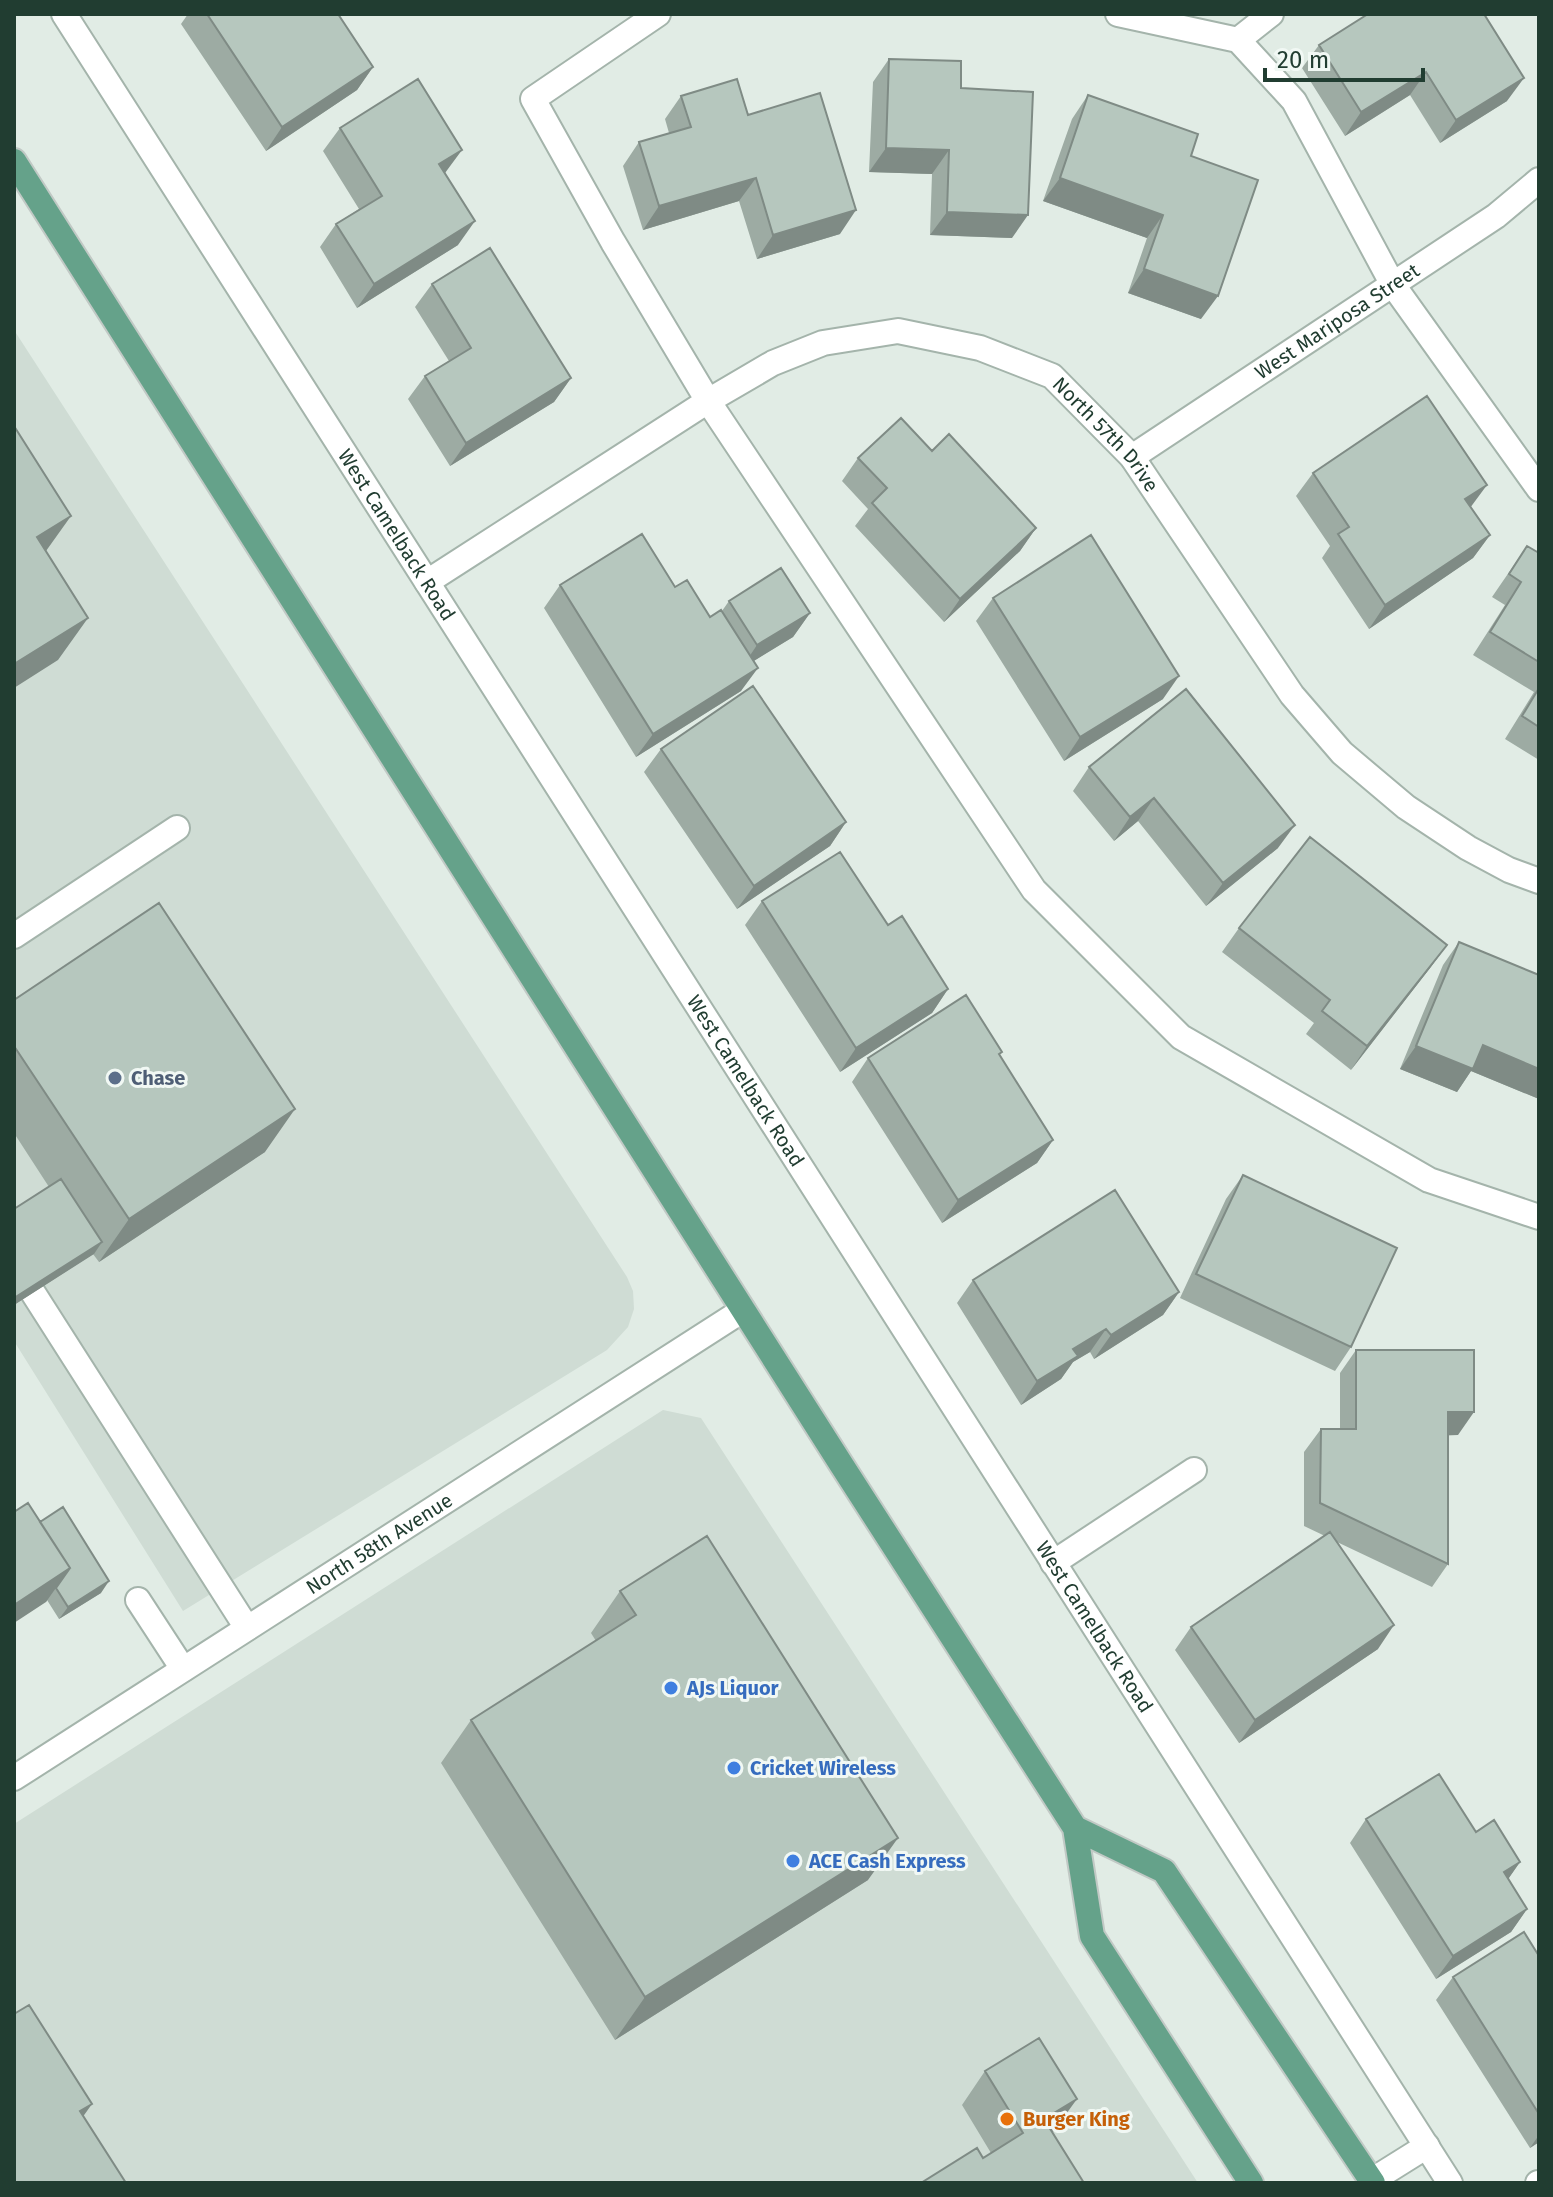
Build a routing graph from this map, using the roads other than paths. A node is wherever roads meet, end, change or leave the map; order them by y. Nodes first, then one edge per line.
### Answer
1 (64, 14) edge
2 (658, 14) edge
3 (1118, 14) edge
4 (1271, 14) edge
5 (1238, 40) junction
6 (14, 161) edge
7 (1539, 180) edge
8 (1393, 285) junction
9 (708, 401) junction
10 (1132, 457) junction
11 (1539, 489) edge
12 (427, 582) junction
13 (177, 828) dead end
14 (1539, 881) edge
15 (14, 936) edge
16 (1539, 1217) edge
17 (14, 1263) edge
18 (743, 1310) junction
19 (1194, 1470) dead end
20 (1053, 1563) junction
21 (138, 1600) dead end
22 (247, 1628) junction
23 (183, 1669) junction
24 (14, 1778) edge
25 (1075, 1828) junction
26 (1427, 2146) junction
27 (1372, 2182) edge
28 (1251, 2183) edge
29 (1450, 2183) edge

1 - 12 street, West Camelback Road
2 - 9 street
3 - 5 street
4 - 5 street
5 - 8 street
6 - 18 main road
7 - 8 street, West Mariposa Street
8 - 10 street, West Mariposa Street
8 - 11 street
9 - 10 street, North 57th Drive
9 - 12 street, North 57th Drive
9 - 16 street
10 - 14 street, North 57th Drive
12 - 20 street, West Camelback Road
13 - 15 street
17 - 22 street
18 - 22 street, North 58th Avenue
18 - 25 main road
19 - 20 street
20 - 26 street, West Camelback Road
21 - 23 street
22 - 23 street, North 58th Avenue
23 - 24 street, North 58th Avenue
25 - 27 main road
25 - 28 main road
26 - 27 street
26 - 29 street, West Camelback Road

